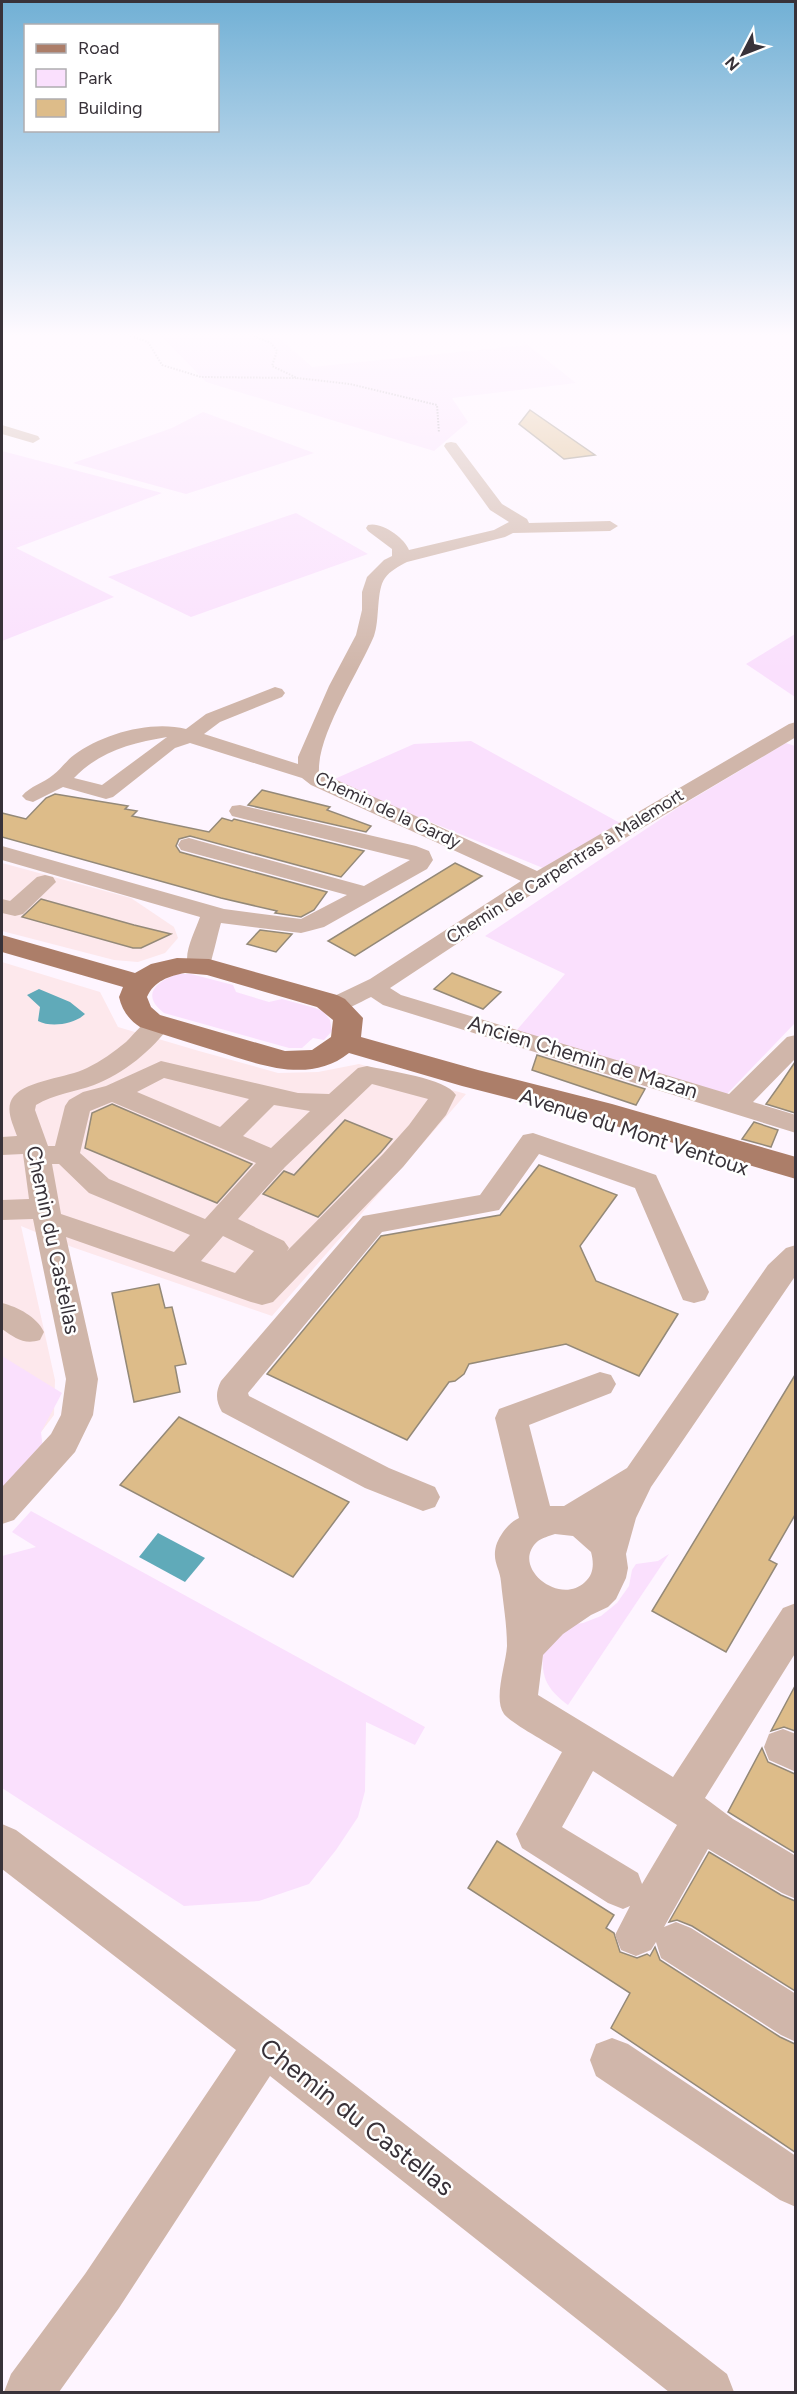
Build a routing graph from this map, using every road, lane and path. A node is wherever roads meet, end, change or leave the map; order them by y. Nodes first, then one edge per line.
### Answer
1 (451, 446) edge
2 (610, 526) dead end
3 (374, 528) dead end
4 (513, 528) junction
5 (401, 558) junction
6 (274, 693) dead end
7 (795, 728) edge
8 (189, 736) junction
9 (309, 774) junction
10 (60, 780) junction
11 (33, 796) dead end
12 (240, 811) dead end
13 (189, 845) dead end
14 (2, 853) edge
15 (538, 880) junction
16 (45, 882) dead end
17 (368, 894) junction
18 (2, 906) edge
19 (213, 914) junction
20 (2, 943) edge
21 (199, 965) junction
22 (140, 982) junction
23 (372, 987) junction
24 (335, 1005) junction
25 (158, 1024) junction
26 (344, 1042) junction
27 (795, 1043) edge
28 (474, 1079) junction
29 (211, 1081) junction
30 (114, 1093) junction
31 (268, 1095) junction
32 (335, 1103) junction
33 (13, 1104) edge
34 (735, 1104) junction
35 (173, 1118) junction
36 (795, 1124) edge
37 (224, 1139) junction
38 (2, 1146) edge
39 (35, 1149) junction
40 (66, 1155) junction
41 (275, 1160) junction
42 (795, 1168) edge
43 (795, 1185) edge
44 (2, 1210) edge
45 (47, 1214) junction
46 (214, 1227) junction
47 (795, 1235) edge
48 (790, 1260) edge
49 (180, 1265) junction
50 (241, 1286) junction
51 (694, 1292) dead end
52 (2, 1314) edge
53 (29, 1332) dead end
54 (600, 1384) dead end
55 (639, 1478) junction
56 (423, 1497) dead end
57 (2, 1510) edge
58 (553, 1521) junction
59 (609, 1553) junction
60 (518, 1583) junction
61 (578, 1604) junction
62 (795, 1619) edge
63 (525, 1648) junction
64 (587, 1745) junction
65 (690, 1811) junction
66 (7, 1858) edge
67 (795, 1879) edge
68 (622, 1888) dead end
69 (795, 2020) edge
70 (265, 2045) junction
71 (612, 2060) dead end
72 (795, 2184) edge
73 (28, 2392) edge
74 (709, 2392) edge

1 - 4 street
2 - 4 street, Chemin de la Gardy
3 - 5 street
4 - 5 street, Chemin de la Gardy
5 - 9 street, Chemin de la Gardy
6 - 8 street
7 - 15 street, Chemin de Carpentras à Malemort
8 - 9 street
8 - 10 street
8 - 10 street
9 - 15 street, Chemin de la Gardy
10 - 11 street
12 - 17 street
13 - 17 street
14 - 19 street
15 - 23 street, Chemin de Carpentras à Malemort
16 - 18 street
17 - 19 street
19 - 21 street
20 - 22 main road
21 - 22 main road
21 - 24 main road
22 - 25 main road
23 - 24 street, Chemin de Carpentras à Malemort
23 - 34 street, Ancien Chemin de Mazan
24 - 26 main road
25 - 26 main road
25 - 33 street, Chemin du Castellas
26 - 28 main road, Avenue du Mont Ventoux
27 - 34 street
28 - 42 main road, Avenue du Mont Ventoux
28 - 43 main road, Avenue du Mont Ventoux
29 - 30 street
29 - 31 street
29 - 35 street
30 - 35 street
30 - 40 street
31 - 32 street
31 - 37 street
32 - 41 street
32 - 50 street
33 - 39 street, Chemin du Castellas
34 - 36 street, Ancien Chemin de Mazan
35 - 37 street
37 - 41 street
38 - 39 street
39 - 40 street
39 - 45 street, Chemin du Castellas
40 - 46 street
41 - 46 street
44 - 45 street
45 - 49 street
45 - 57 street, Chemin du Castellas
46 - 49 street
46 - 50 street
47 - 48 street
48 - 55 street
49 - 50 street
51 - 56 street
52 - 53 street
54 - 58 street
55 - 58 street
55 - 59 street
58 - 59 street
58 - 60 street
59 - 61 street
60 - 61 street
60 - 63 street
61 - 63 street
62 - 65 street
63 - 64 street
64 - 65 street
64 - 68 street
65 - 67 street
65 - 69 street
66 - 70 street, Chemin du Castellas
70 - 73 street
70 - 74 street, Chemin du Castellas
71 - 72 street

